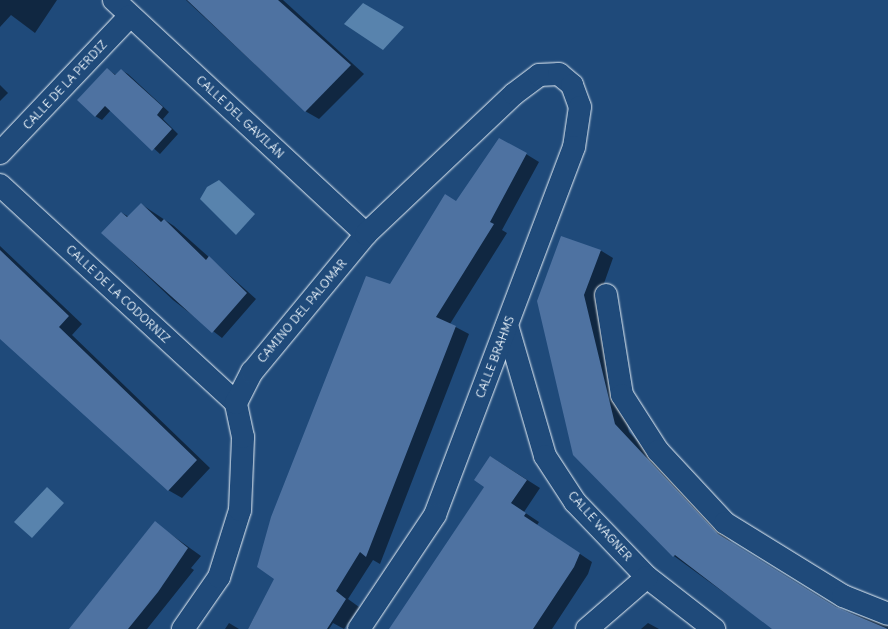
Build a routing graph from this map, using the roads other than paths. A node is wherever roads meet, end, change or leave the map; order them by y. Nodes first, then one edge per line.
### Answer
1 (114, 0) edge
2 (130, 16) junction
3 (559, 74) joint
4 (0, 153) edge
5 (0, 185) edge
6 (366, 234) junction
7 (606, 295) dead end
8 (507, 325) junction
9 (236, 403) junction
10 (646, 577) junction
11 (888, 614) edge
12 (183, 629) edge
13 (359, 629) edge
14 (587, 629) edge
15 (714, 629) edge

1 - 2 street, CALLE DEL GAVILÁN
2 - 4 street, CALLE DE LA PERDIZ
2 - 6 street, CALLE DEL GAVILÁN
3 - 6 street, CAMINO DEL PALOMAR
3 - 8 street, CALLE BRAHMS
5 - 9 street, CALLE DE LA CODORNIZ
6 - 9 street, CAMINO DEL PALOMAR
7 - 11 street
8 - 10 street, CALLE WAGNER
8 - 13 street, CALLE BRAHMS
9 - 12 street
10 - 14 street
10 - 15 street, CALLE WAGNER

